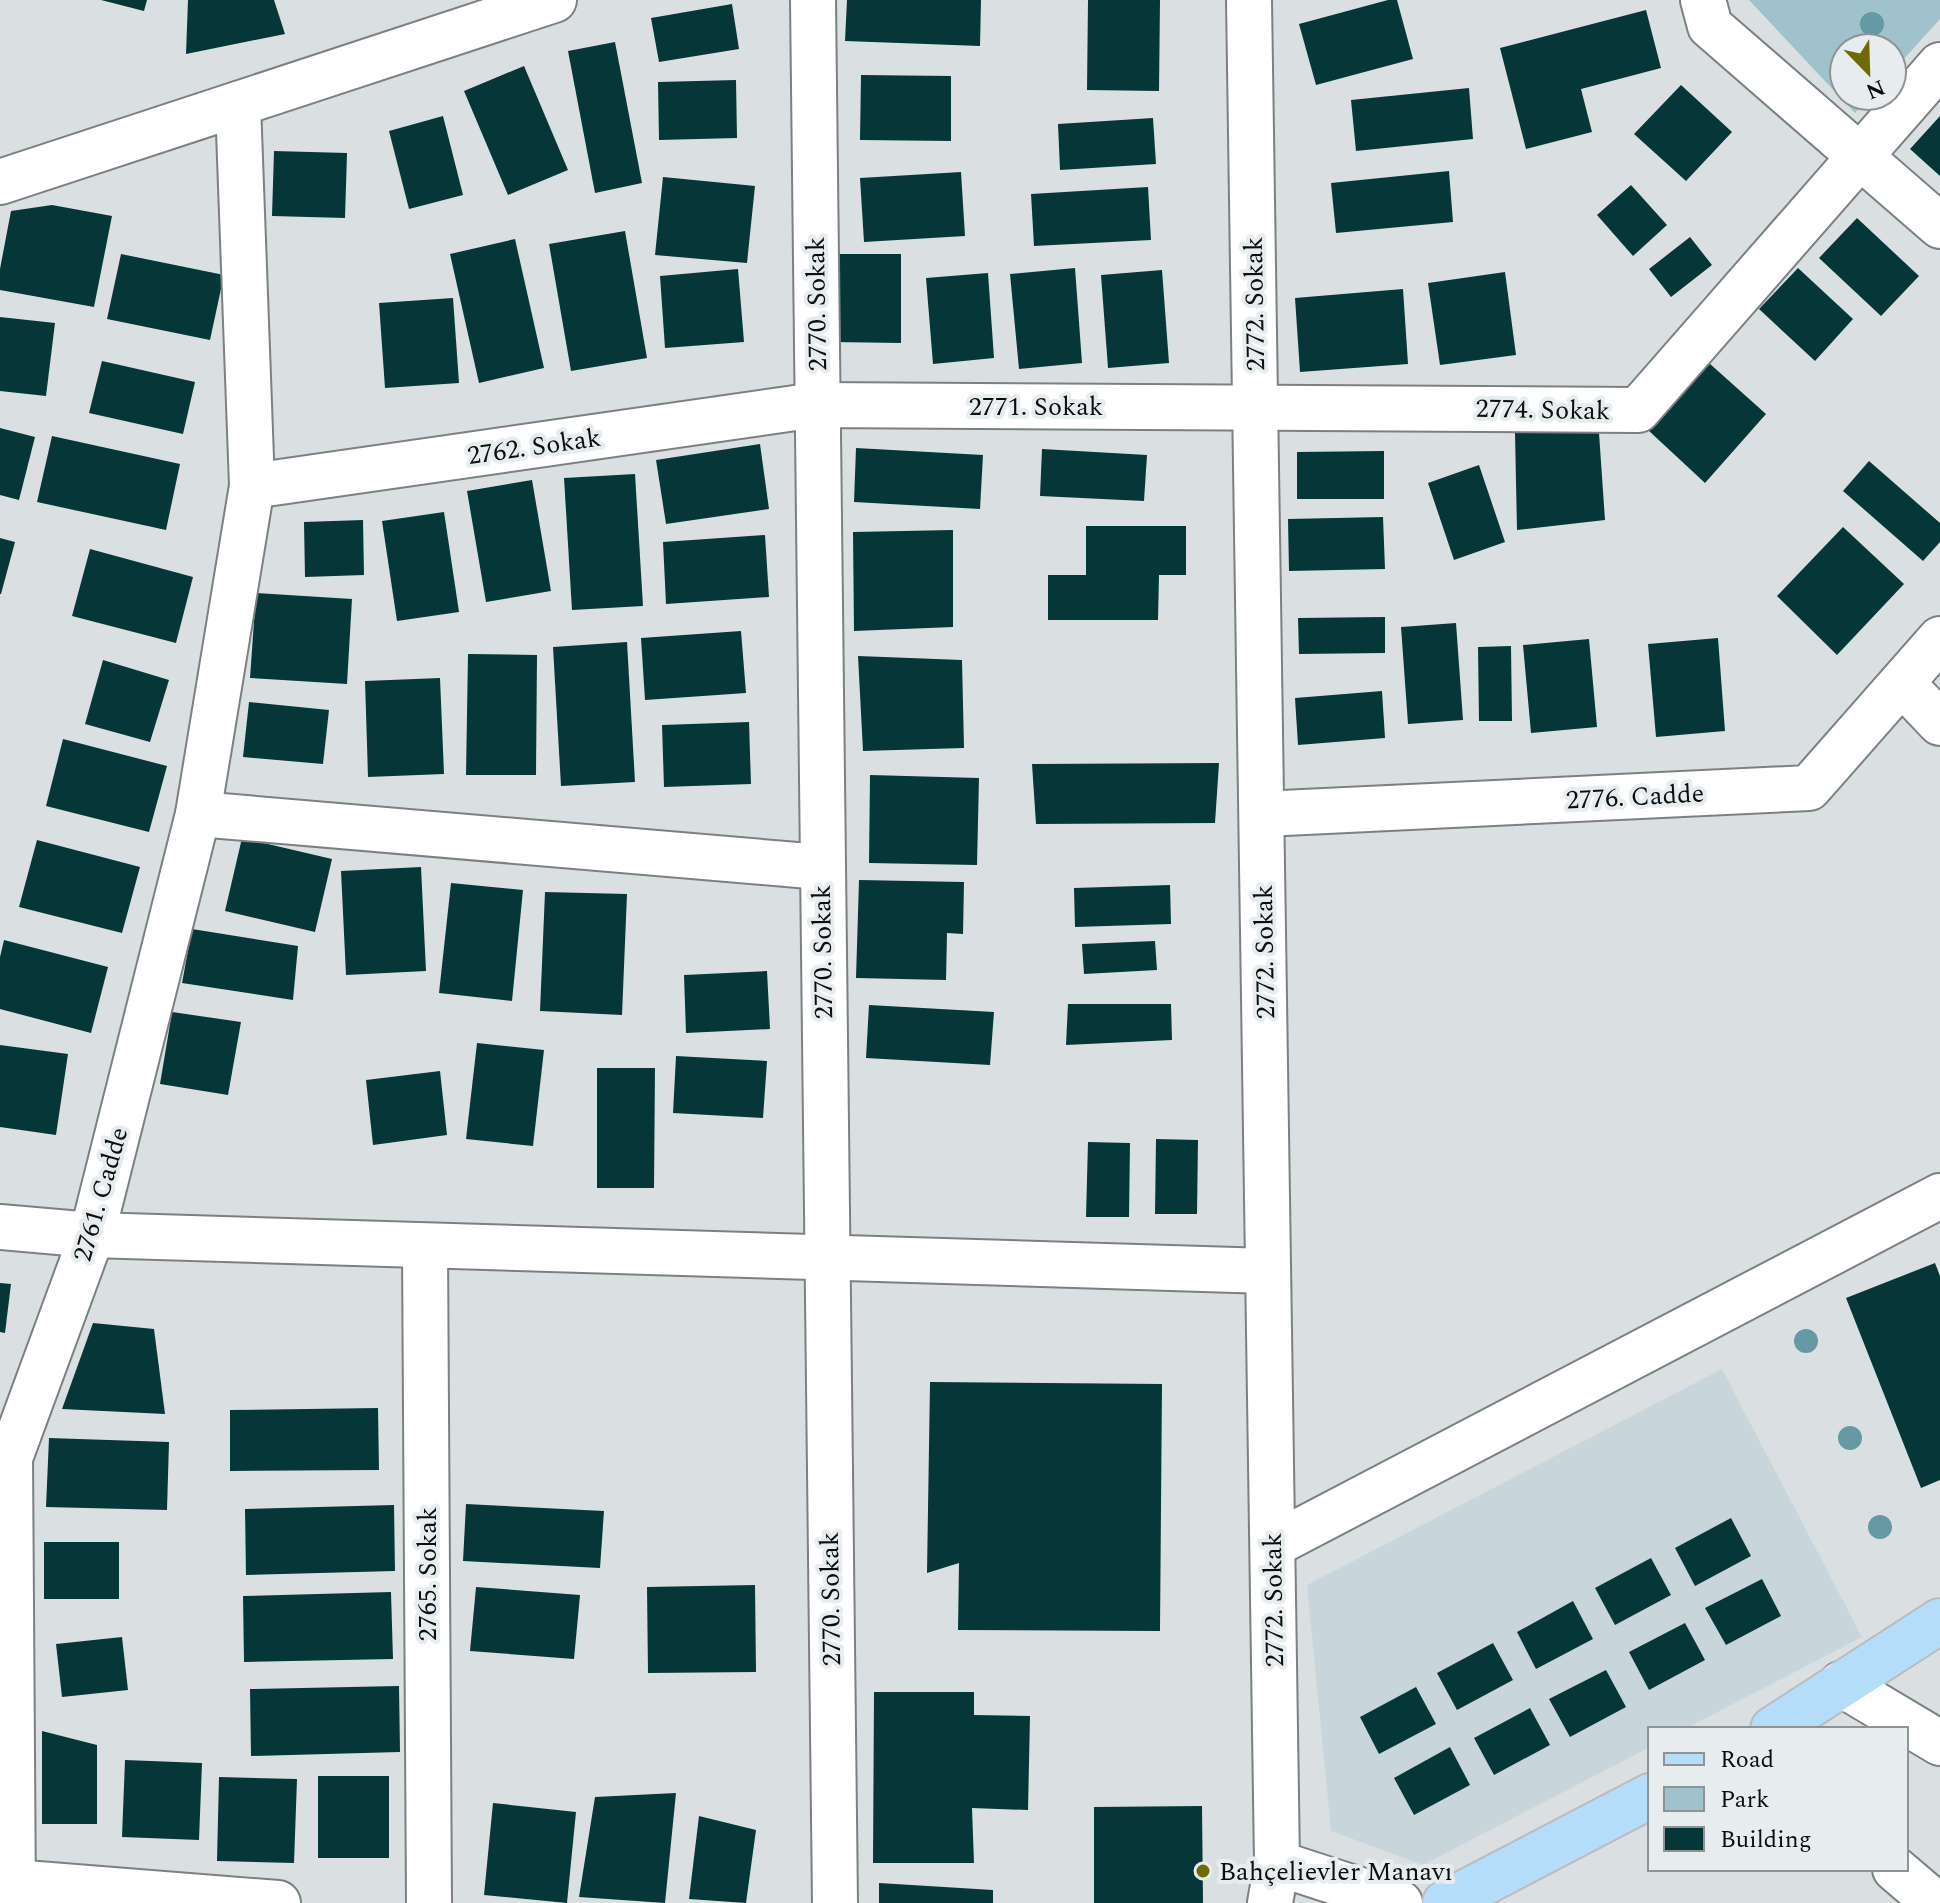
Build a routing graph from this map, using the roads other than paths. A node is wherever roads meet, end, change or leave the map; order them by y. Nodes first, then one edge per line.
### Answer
1 (554, 0) edge
2 (813, 0) edge
3 (1249, 0) edge
4 (1703, 0) edge
5 (1940, 65) edge
6 (238, 104) junction
7 (1862, 158) junction
8 (0, 182) edge
9 (1940, 226) edge
10 (816, 405) junction
11 (1255, 406) junction
12 (252, 486) junction
13 (1940, 639) edge
14 (1902, 683) junction
15 (1940, 723) edge
16 (198, 814) junction
17 (1262, 814) junction
18 (821, 867) junction
19 (1940, 1196) edge
20 (0, 1227) edge
21 (92, 1235) junction
22 (425, 1246) junction
23 (825, 1258) junction
24 (1268, 1271) junction
25 (1273, 1545) junction
26 (1940, 1621) edge
27 (1841, 1684) junction
28 (1776, 1727) edge
29 (1940, 1743) edge
30 (1648, 1797) edge
31 (1897, 1871) edge
32 (1274, 1883) edge
33 (9, 1888) edge
34 (278, 1903) edge
35 (429, 1903) edge
36 (835, 1903) edge
37 (1400, 1903) edge
38 (1445, 1903) edge
39 (1935, 1903) edge

1 - 6 street
2 - 10 street, 2770. Sokak
3 - 11 street, 2772. Sokak
4 - 7 street
5 - 7 street, 2774. Sokak
6 - 8 street
6 - 12 street, 2761. Cadde
7 - 9 street
7 - 11 street, 2774. Sokak
10 - 11 street, 2771. Sokak
10 - 12 street, 2762. Sokak
10 - 18 street, 2770. Sokak
11 - 17 street, 2772. Sokak
12 - 16 street, 2761. Cadde
13 - 14 street, 2776. Cadde
14 - 15 street
14 - 17 street, 2776. Cadde
16 - 18 street
16 - 21 street, 2761. Cadde
17 - 24 street, 2772. Sokak
18 - 23 street, 2770. Sokak
19 - 25 street
20 - 21 street
21 - 22 street
21 - 33 street, 2761. Cadde
22 - 23 street
22 - 35 street, 2765. Sokak
23 - 24 street
23 - 36 street, 2770. Sokak
24 - 25 street, 2772. Sokak
25 - 32 street, 2772. Sokak
26 - 27 main road
27 - 28 main road
27 - 29 street
30 - 38 main road
31 - 39 street
32 - 37 street
33 - 34 street

